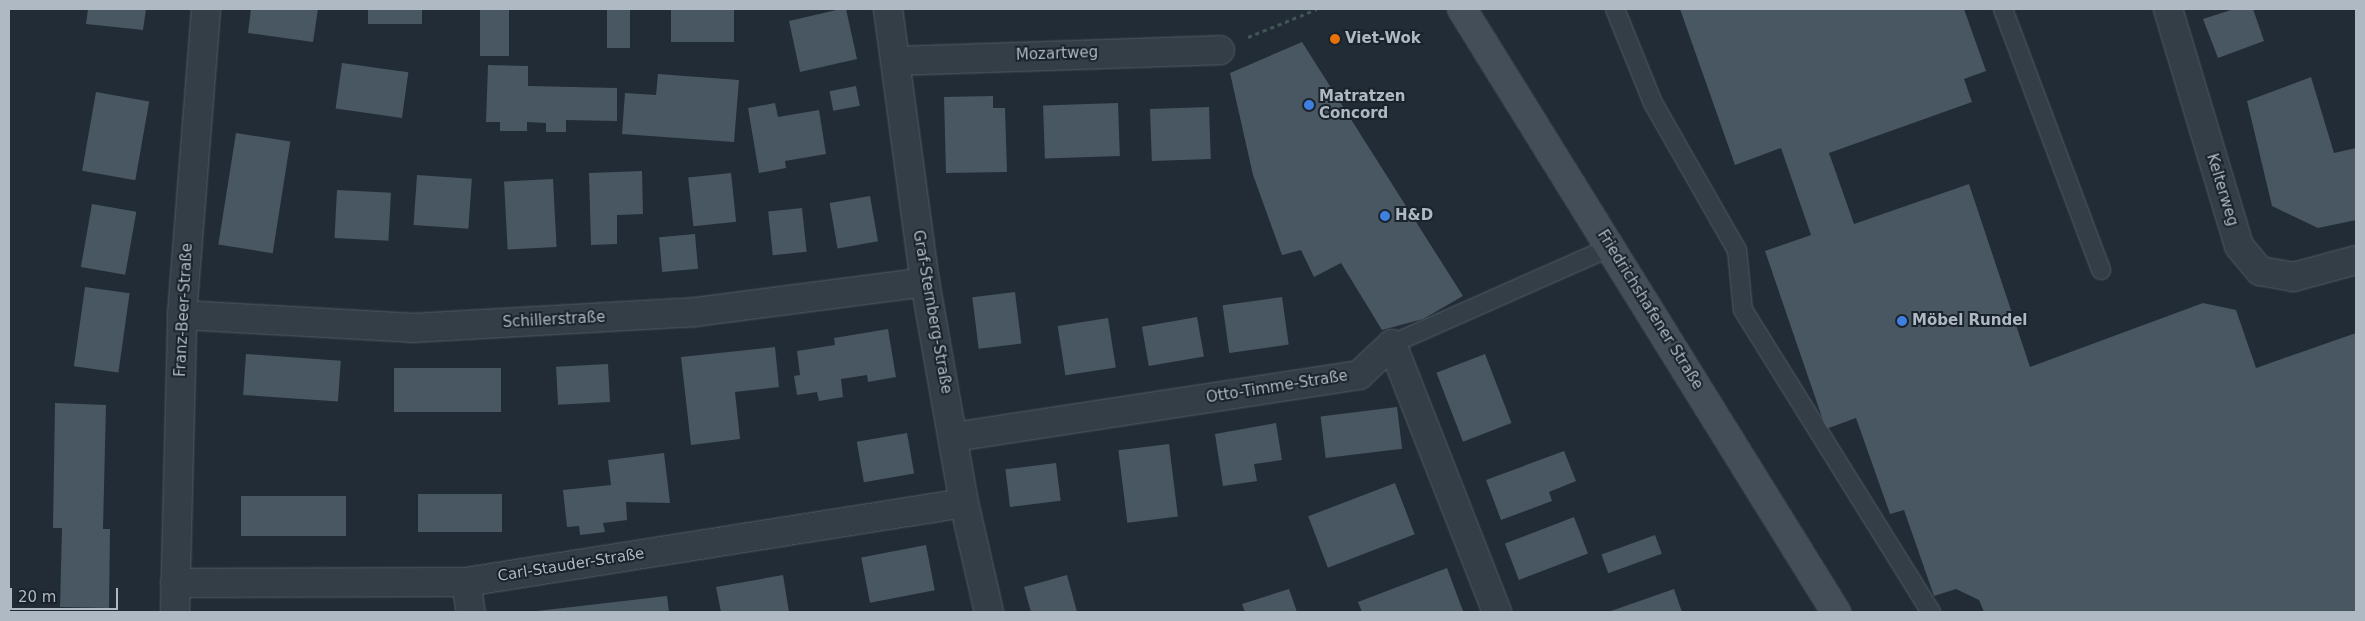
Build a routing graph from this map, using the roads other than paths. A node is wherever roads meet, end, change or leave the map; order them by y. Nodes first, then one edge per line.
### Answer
1 (206, 9) edge
2 (888, 9) edge
3 (1462, 9) edge
4 (1615, 9) edge
5 (2003, 9) edge
6 (2168, 9) edge
7 (1220, 50) road end
8 (894, 62) junction
9 (1611, 247) junction
10 (2356, 260) edge
11 (2101, 270) dead end
12 (925, 282) junction
13 (182, 315) junction
14 (1392, 344) junction
15 (954, 437) junction
16 (964, 503) junction
17 (466, 582) junction
18 (175, 583) junction
19 (175, 612) edge
20 (471, 612) edge
21 (989, 612) edge
22 (1496, 612) edge
23 (1836, 612) edge
24 (1931, 612) edge

1 - 13 street, Franz-Beer-Straße
2 - 8 street, Graf-Sternberg-Straße
3 - 9 main road, Friedrichshafener Straße
4 - 24 lane
5 - 11 lane
6 - 10 street, Kelterweg
7 - 8 street, Mozartweg
8 - 12 street, Graf-Sternberg-Straße
9 - 14 lane
9 - 23 main road, Friedrichshafener Straße
12 - 13 street, Schillerstraße
12 - 15 street, Graf-Sternberg-Straße
13 - 18 street, Franz-Beer-Straße
14 - 15 street, Otto-Timme-Straße
14 - 22 street
15 - 16 street, Graf-Sternberg-Straße
16 - 17 street, Carl-Stauder-Straße
16 - 21 street, Graf-Sternberg-Straße
17 - 18 street, Carl-Stauder-Straße
17 - 20 street
18 - 19 street, Franz-Beer-Straße

